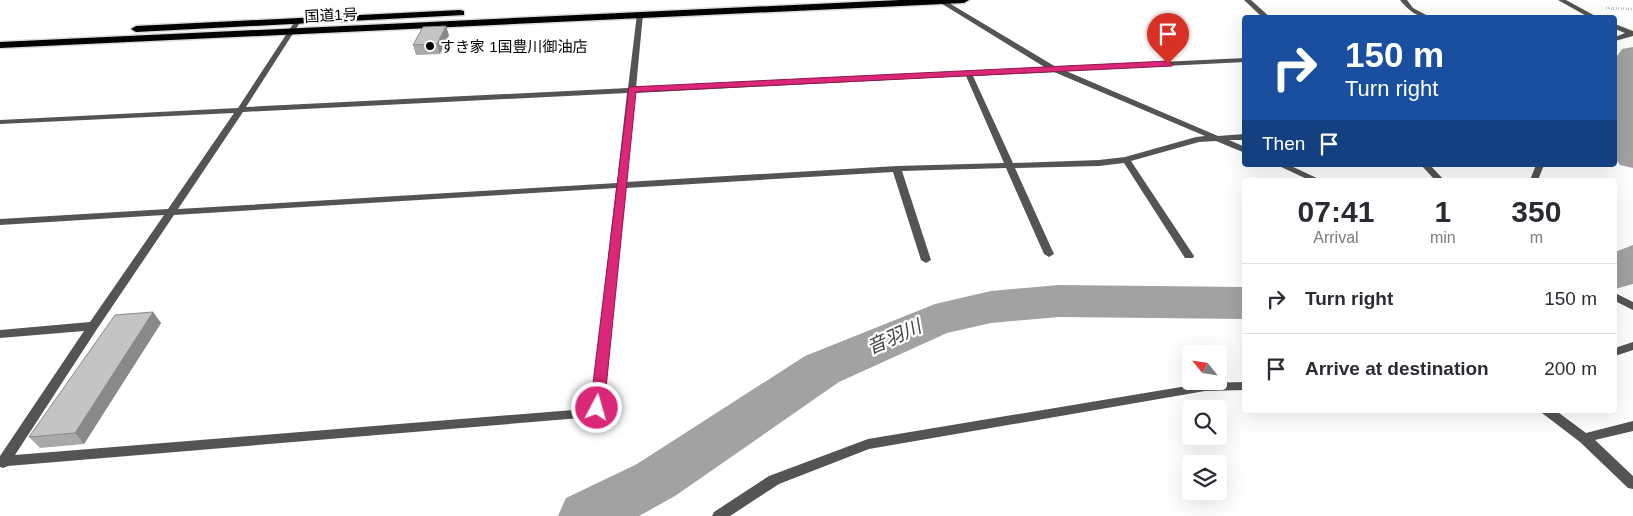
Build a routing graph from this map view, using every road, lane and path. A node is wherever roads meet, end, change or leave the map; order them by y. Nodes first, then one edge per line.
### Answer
1 (770, 0) edge
2 (964, 0) edge
3 (1247, 0) edge
4 (1403, 0) edge
5 (1562, 0) edge
6 (941, 1) edge
7 (640, 14) junction
8 (1264, 15) edge
9 (1423, 15) edge
10 (1590, 15) edge
11 (298, 21) junction
12 (1617, 27) edge
13 (290, 33) junction
14 (1632, 33) edge
15 (0, 35) edge
16 (1617, 38) edge
17 (0, 44) edge
18 (1242, 60) edge
19 (1054, 69) junction
20 (968, 73) junction
21 (632, 89) junction
22 (241, 109) junction
23 (0, 122) edge
24 (1242, 137) edge
25 (1218, 138) junction
26 (1242, 149) edge
27 (1126, 160) junction
28 (1008, 164) junction
29 (1286, 167) edge
30 (1427, 167) edge
31 (897, 169) junction
32 (1312, 178) edge
33 (1438, 178) edge
34 (623, 184) junction
35 (171, 212) junction
36 (0, 222) edge
37 (1049, 254) dead end
38 (1189, 256) dead end
39 (926, 260) dead end
40 (1617, 298) edge
41 (1633, 306) edge
42 (93, 326) junction
43 (0, 334) edge
44 (1633, 346) edge
45 (1617, 351) edge
46 (1242, 386) edge
47 (1550, 413) edge
48 (1633, 426) edge
49 (1584, 438) junction
50 (2, 463) edge
51 (1633, 484) edge
52 (720, 516) edge

1 - 11 highway, 国道1号
2 - 6 highway, 国道1号
3 - 8 street
4 - 9 street
5 - 10 street
6 - 7 highway, 国道1号
6 - 19 street
7 - 13 highway, 国道1号
7 - 21 street
11 - 13 street
11 - 15 highway, 国道1号
12 - 14 street
13 - 17 highway, 国道1号
13 - 22 street
14 - 16 street
18 - 19 street
19 - 20 street
19 - 25 street
20 - 21 street
20 - 28 street
21 - 22 street
21 - 34 street
22 - 23 street
22 - 35 street
24 - 25 street
25 - 26 street
25 - 27 street
27 - 28 street
27 - 38 street
28 - 31 street
28 - 37 street
29 - 32 street
30 - 33 street
31 - 34 street
31 - 39 street
34 - 35 street
34 - 50 street
35 - 36 street
35 - 42 street
40 - 41 street
42 - 43 street
42 - 50 street
44 - 45 street
46 - 52 street
47 - 49 street
48 - 49 street
49 - 51 street

